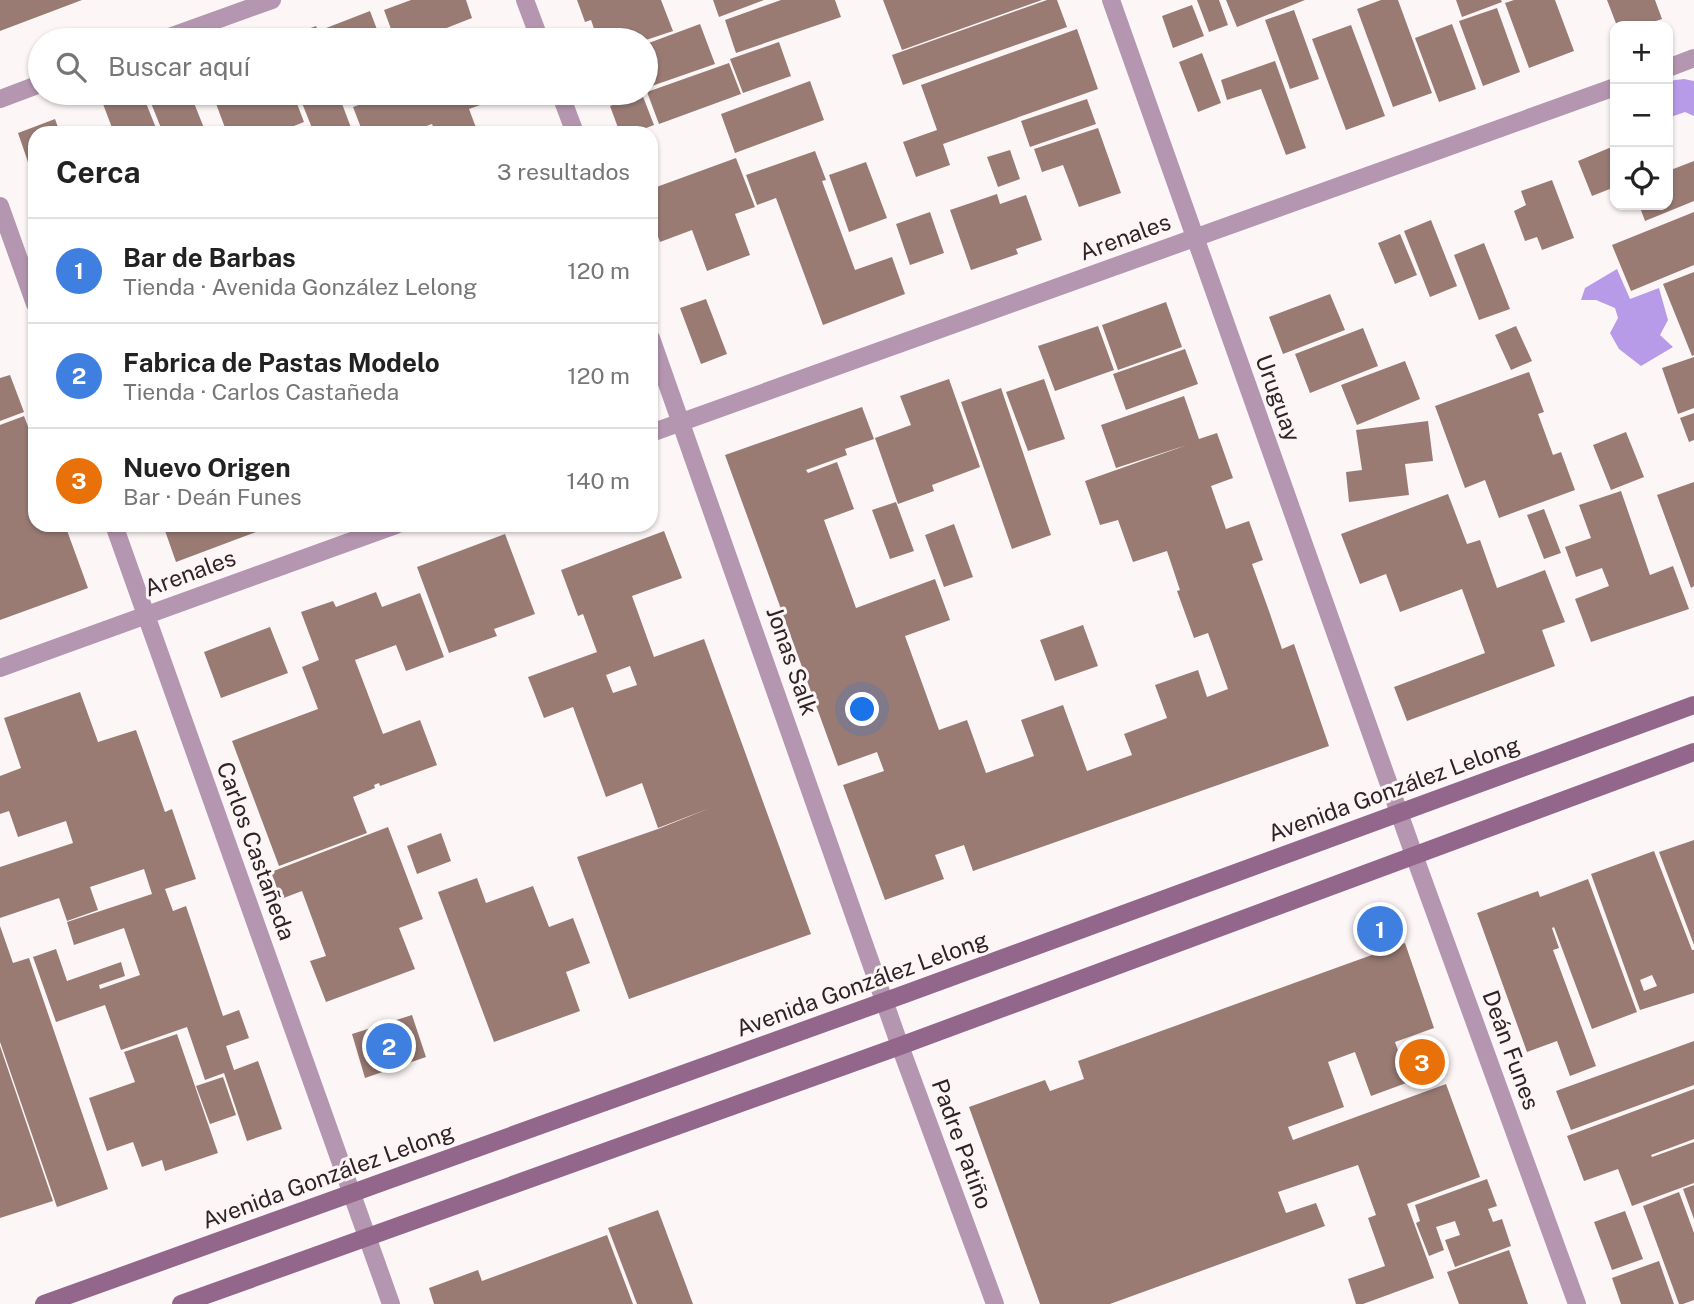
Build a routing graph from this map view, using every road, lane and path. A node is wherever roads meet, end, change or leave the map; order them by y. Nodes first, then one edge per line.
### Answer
1 (272, 0) edge
2 (525, 0) edge
3 (1111, 0) edge
4 (194, 28) edge
5 (536, 28) edge
6 (1694, 58) edge
7 (1673, 66) edge
8 (28, 88) edge
9 (1610, 89) edge
10 (0, 99) edge
11 (564, 105) edge
12 (572, 126) edge
13 (0, 206) edge
14 (1195, 238) junction
15 (28, 284) edge
16 (658, 357) edge
17 (682, 422) junction
18 (658, 431) edge
19 (116, 532) edge
20 (377, 532) edge
21 (146, 615) junction
22 (0, 668) edge
23 (1694, 705) edge
24 (1694, 752) edge
25 (1400, 813) junction
26 (1414, 855) junction
27 (885, 1001) junction
28 (900, 1046) junction
29 (352, 1194) junction
30 (368, 1238) junction
31 (44, 1304) edge
32 (181, 1304) edge
33 (391, 1304) edge
34 (995, 1304) edge
35 (1577, 1304) edge

1 - 4 street
2 - 5 street
3 - 14 street, Uruguay
6 - 7 street
8 - 10 street
9 - 14 street, Arenales
11 - 12 street
13 - 15 street
14 - 17 street, Arenales
14 - 25 street, Uruguay
16 - 17 street, Jonas Salk
17 - 18 street, Arenales
17 - 27 street, Jonas Salk
19 - 21 street, Carlos Castañeda
20 - 21 street, Arenales
21 - 22 street, Arenales
21 - 29 street, Carlos Castañeda
23 - 25 main road, Avenida González Lelong
24 - 26 main road
25 - 26 street, Deán Funes
25 - 27 main road, Avenida González Lelong
26 - 28 main road
26 - 35 street, Deán Funes
27 - 28 street, Padre Patiño
27 - 29 main road, Avenida González Lelong
28 - 30 main road
28 - 34 street, Padre Patiño
29 - 30 street, Carlos Castañeda
29 - 31 main road, Avenida González Lelong
30 - 32 main road
30 - 33 street, Carlos Castañeda

